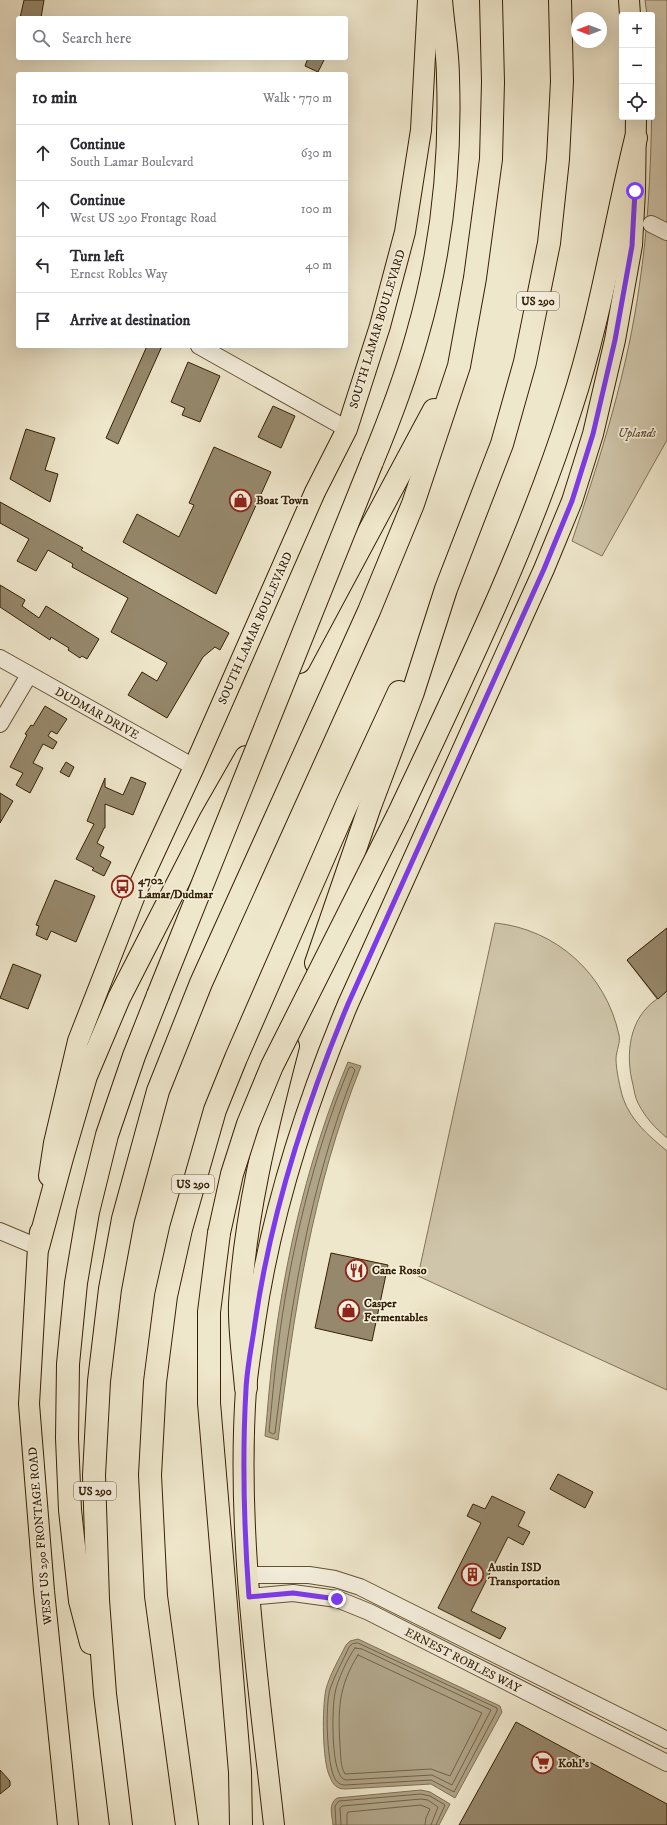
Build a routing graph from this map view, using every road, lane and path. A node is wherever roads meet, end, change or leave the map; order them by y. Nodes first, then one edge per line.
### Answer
1 (428, 0) edge
2 (441, 0) edge
3 (491, 0) edge
4 (560, 0) edge
5 (629, 0) edge
6 (630, 12) edge
7 (636, 127) edge
8 (651, 224) dead end
9 (667, 232) edge
10 (202, 348) edge
11 (459, 366) junction
12 (347, 429) junction
13 (446, 590) junction
14 (0, 658) edge
15 (29, 675) junction
16 (0, 724) edge
17 (194, 767) junction
18 (0, 1232) edge
19 (38, 1247) junction
20 (246, 1388) junction
21 (247, 1575) junction
22 (249, 1597) junction
23 (105, 1694) junction
24 (618, 1715) junction
25 (608, 1734) junction
26 (667, 1740) edge
27 (667, 1763) edge
28 (68, 1825) edge
29 (121, 1825) edge
30 (187, 1825) edge
31 (241, 1825) edge
32 (274, 1825) edge

1 - 12 main road, SOUTH LAMAR BOULEVARD
2 - 23 highway, bridge
3 - 11 highway, US 290
4 - 13 highway, US 290
5 - 6 main road
7 - 20 main road
7 - 31 highway, bridge
8 - 9 street
10 - 12 street
11 - 19 highway
11 - 23 highway, US 290
12 - 17 main road, SOUTH LAMAR BOULEVARD
13 - 20 highway
13 - 30 highway, US 290
14 - 15 street, DUDMAR DRIVE
15 - 16 street
15 - 17 street, DUDMAR DRIVE
17 - 19 main road, SOUTH LAMAR BOULEVARD
18 - 19 street
19 - 28 main road, WEST US 290 FRONTAGE ROAD
20 - 21 main road
21 - 22 main road
21 - 24 street, ERNEST ROBLES WAY
22 - 25 street, ERNEST ROBLES WAY
22 - 32 main road
23 - 29 highway, US 290
24 - 25 street
24 - 26 street, ERNEST ROBLES WAY
25 - 27 street, ERNEST ROBLES WAY

